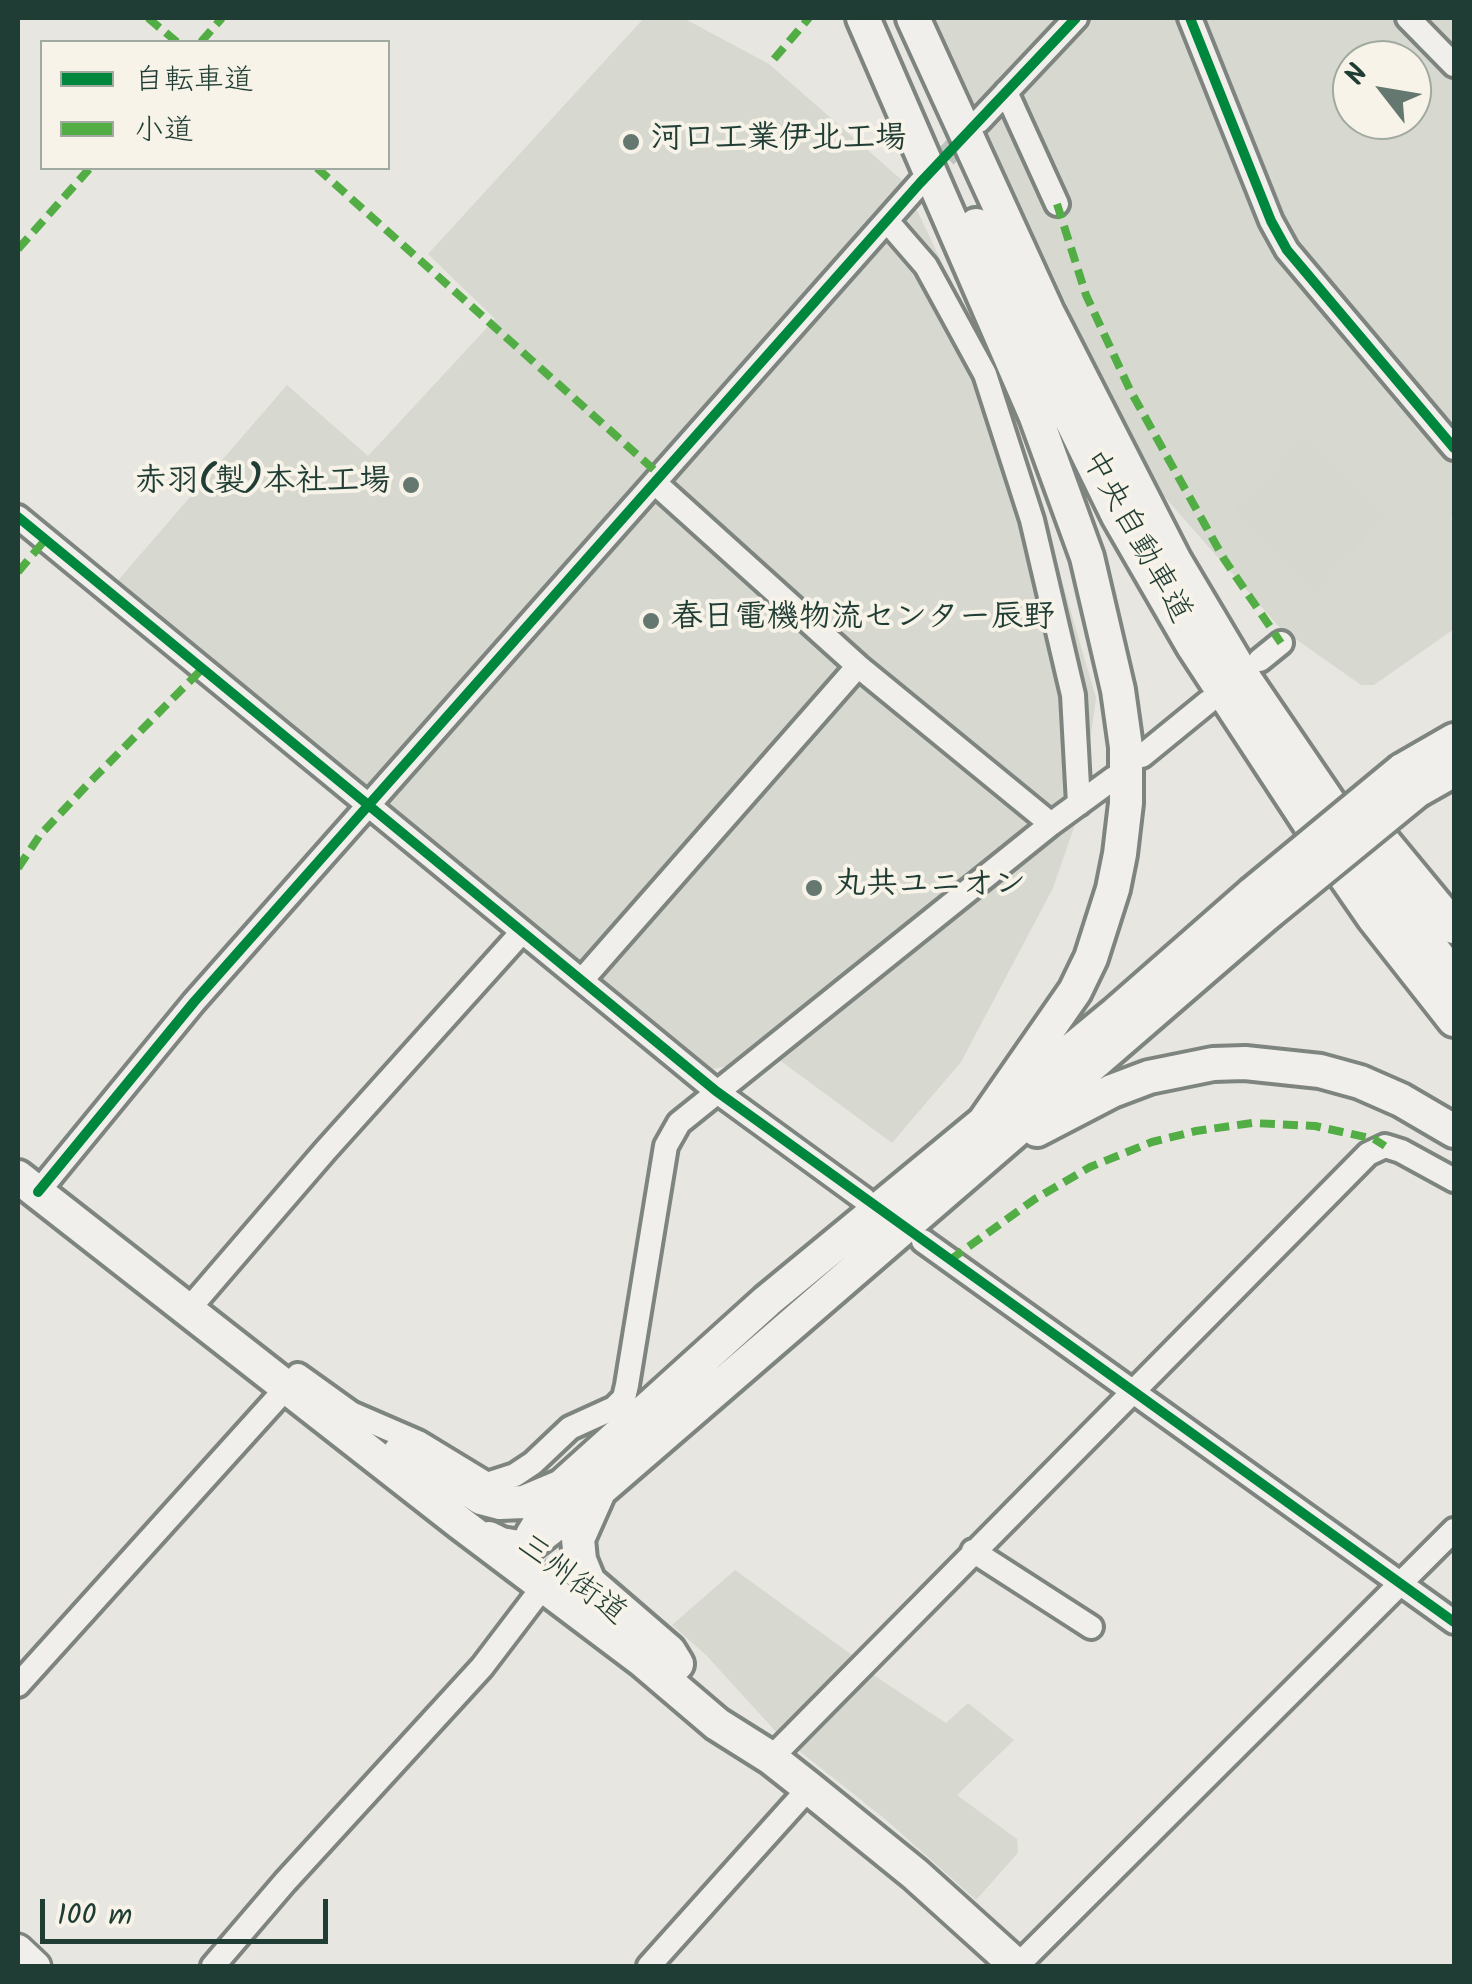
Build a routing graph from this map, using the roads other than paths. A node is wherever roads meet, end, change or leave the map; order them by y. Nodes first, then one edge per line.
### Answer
1 (863, 18) edge
2 (879, 18) edge
3 (913, 18) edge
4 (1076, 18) edge
5 (1190, 18) edge
6 (1408, 18) edge
7 (1454, 65) edge
8 (1006, 92) junction
9 (978, 121) tunnel mouth
10 (920, 183) tunnel mouth
11 (1056, 204) dead end
12 (887, 221) junction
13 (1454, 448) edge
14 (655, 483) junction
15 (18, 518) edge
16 (1216, 633) junction
17 (1280, 643) dead end
18 (1260, 660) dead end
19 (858, 666) junction
20 (1208, 702) dead end
21 (1454, 740) edge
22 (1142, 756) dead end
23 (1454, 770) edge
24 (1114, 778) dead end
25 (1409, 780) junction
26 (1078, 804) junction
27 (368, 808) junction
28 (1051, 824) junction
29 (1260, 904) junction
30 (1454, 927) edge
31 (522, 932) junction
32 (1454, 978) edge
33 (582, 980) junction
34 (1454, 1020) edge
35 (716, 1091) junction
36 (984, 1122) junction
37 (1454, 1131) edge
38 (992, 1155) junction
39 (1454, 1180) edge
40 (28, 1184) edge
41 (864, 1200) dead end
42 (923, 1241) dead end
43 (188, 1310) junction
44 (287, 1386) junction
45 (1132, 1391) junction
46 (350, 1434) junction
47 (400, 1452) junction
48 (562, 1486) junction
49 (600, 1490) junction
50 (460, 1522) junction
51 (1454, 1530) edge
52 (525, 1548) junction
53 (973, 1551) junction
54 (550, 1579) junction
55 (1401, 1584) junction
56 (1454, 1622) edge
57 (1091, 1627) dead end
58 (677, 1664) junction
59 (18, 1685) edge
60 (771, 1758) junction
61 (809, 1788) junction
62 (18, 1950) edge
63 (36, 1966) edge
64 (213, 1966) edge
65 (649, 1966) edge
66 (1017, 1966) edge

1 - 36 highway
2 - 34 highway, 中央自動車道
3 - 16 highway, 中央自動車道
4 - 8 street
5 - 13 street
6 - 7 street
8 - 9 street
8 - 11 street
10 - 12 street
12 - 14 street
12 - 26 street
14 - 19 street
14 - 27 street
15 - 27 street
16 - 30 highway
16 - 32 highway, 中央自動車道
17 - 18 street
19 - 28 street
19 - 33 street
20 - 22 street
21 - 25 highway
23 - 25 highway
24 - 26 street
25 - 29 highway, bridge
26 - 28 street
27 - 31 street
27 - 40 street
28 - 35 street
29 - 36 highway
29 - 38 highway
31 - 33 street
31 - 43 street
33 - 35 street
35 - 41 street
35 - 44 street
36 - 48 highway
37 - 38 highway
38 - 49 highway
39 - 45 street
40 - 43 highway, 三州街道
42 - 45 street
43 - 44 highway, 三州街道
44 - 46 highway, 三州街道
44 - 59 street
45 - 53 street
45 - 55 street
46 - 47 highway, 三州街道
46 - 50 highway, 三州街道
47 - 48 highway
47 - 52 highway, 三州街道
48 - 52 highway
49 - 52 highway
49 - 58 highway
50 - 52 highway
50 - 54 highway, 三州街道
51 - 55 street
52 - 54 highway
53 - 57 street
53 - 60 street
54 - 58 highway, 三州街道
54 - 60 highway, 三州街道
54 - 64 street
55 - 56 street
55 - 66 street
58 - 60 highway, 三州街道
60 - 61 highway, 三州街道
61 - 65 street
61 - 66 highway, 三州街道
62 - 63 main road

